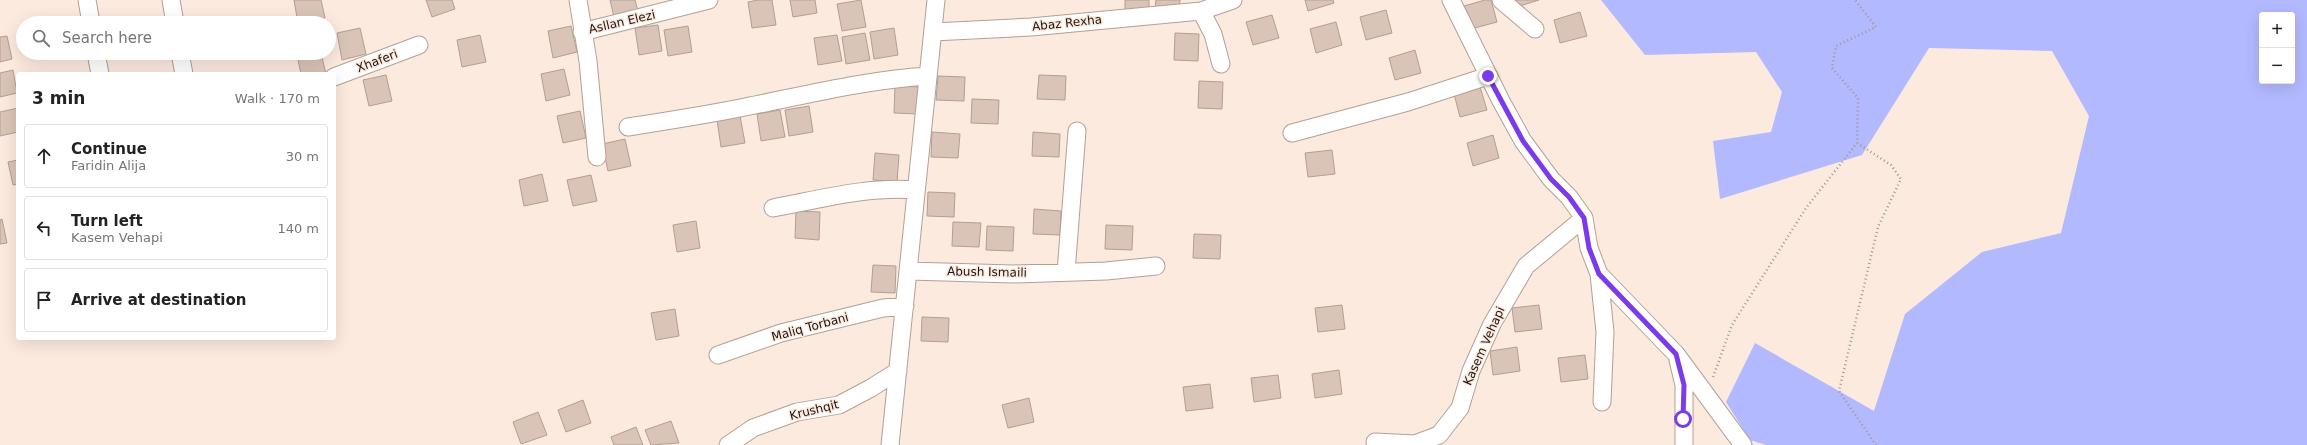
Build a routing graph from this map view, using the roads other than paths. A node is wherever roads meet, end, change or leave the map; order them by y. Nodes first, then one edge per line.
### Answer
1 (87, 0) edge
2 (171, 0) edge
3 (578, 0) edge
4 (709, 0) edge
5 (936, 0) edge
6 (1233, 0) edge
7 (1451, 0) edge
8 (1502, 0) edge
9 (1201, 10) junction
10 (90, 16) edge
11 (174, 16) edge
12 (1535, 29) dead end
13 (582, 32) junction
14 (932, 32) junction
15 (419, 45) dead end
16 (97, 60) edge
17 (181, 60) edge
18 (1222, 64) dead end
19 (100, 72) edge
20 (184, 72) edge
21 (336, 76) edge
22 (928, 76) junction
23 (1488, 76) junction
24 (628, 127) dead end
25 (1077, 131) dead end
26 (1292, 133) dead end
27 (596, 157) dead end
28 (916, 190) junction
29 (773, 208) dead end
30 (1584, 218) junction
31 (1156, 266) dead end
32 (908, 270) junction
33 (1066, 272) junction
34 (1599, 274) junction
35 (905, 306) junction
36 (1676, 354) junction
37 (718, 355) dead end
38 (898, 371) junction
39 (1602, 402) dead end
40 (1375, 442) dead end
41 (728, 445) edge
42 (890, 445) edge
43 (1684, 445) edge
44 (1743, 445) edge

1 - 10 street
2 - 11 street
3 - 13 street, Asllan Elezi
4 - 13 street, Asllan Elezi
5 - 14 street
6 - 9 street, Abaz Rexha
7 - 23 street
8 - 12 street
9 - 14 street, Abaz Rexha
9 - 18 street
13 - 27 street, Asllan Elezi
14 - 22 street
15 - 21 street, Xhaferi
16 - 19 street
17 - 20 street
22 - 24 street
22 - 28 street
23 - 26 street
23 - 30 street
25 - 33 street
28 - 29 street
28 - 32 street
30 - 34 street
30 - 40 street, Kasem Vehapi
31 - 33 street, Abush Ismaili
32 - 33 street, Abush Ismaili
32 - 35 street
34 - 36 street
34 - 39 street
35 - 37 street, Maliq Torbani
35 - 38 street
36 - 43 street
36 - 44 street
38 - 41 street, Krushqit
38 - 42 street

